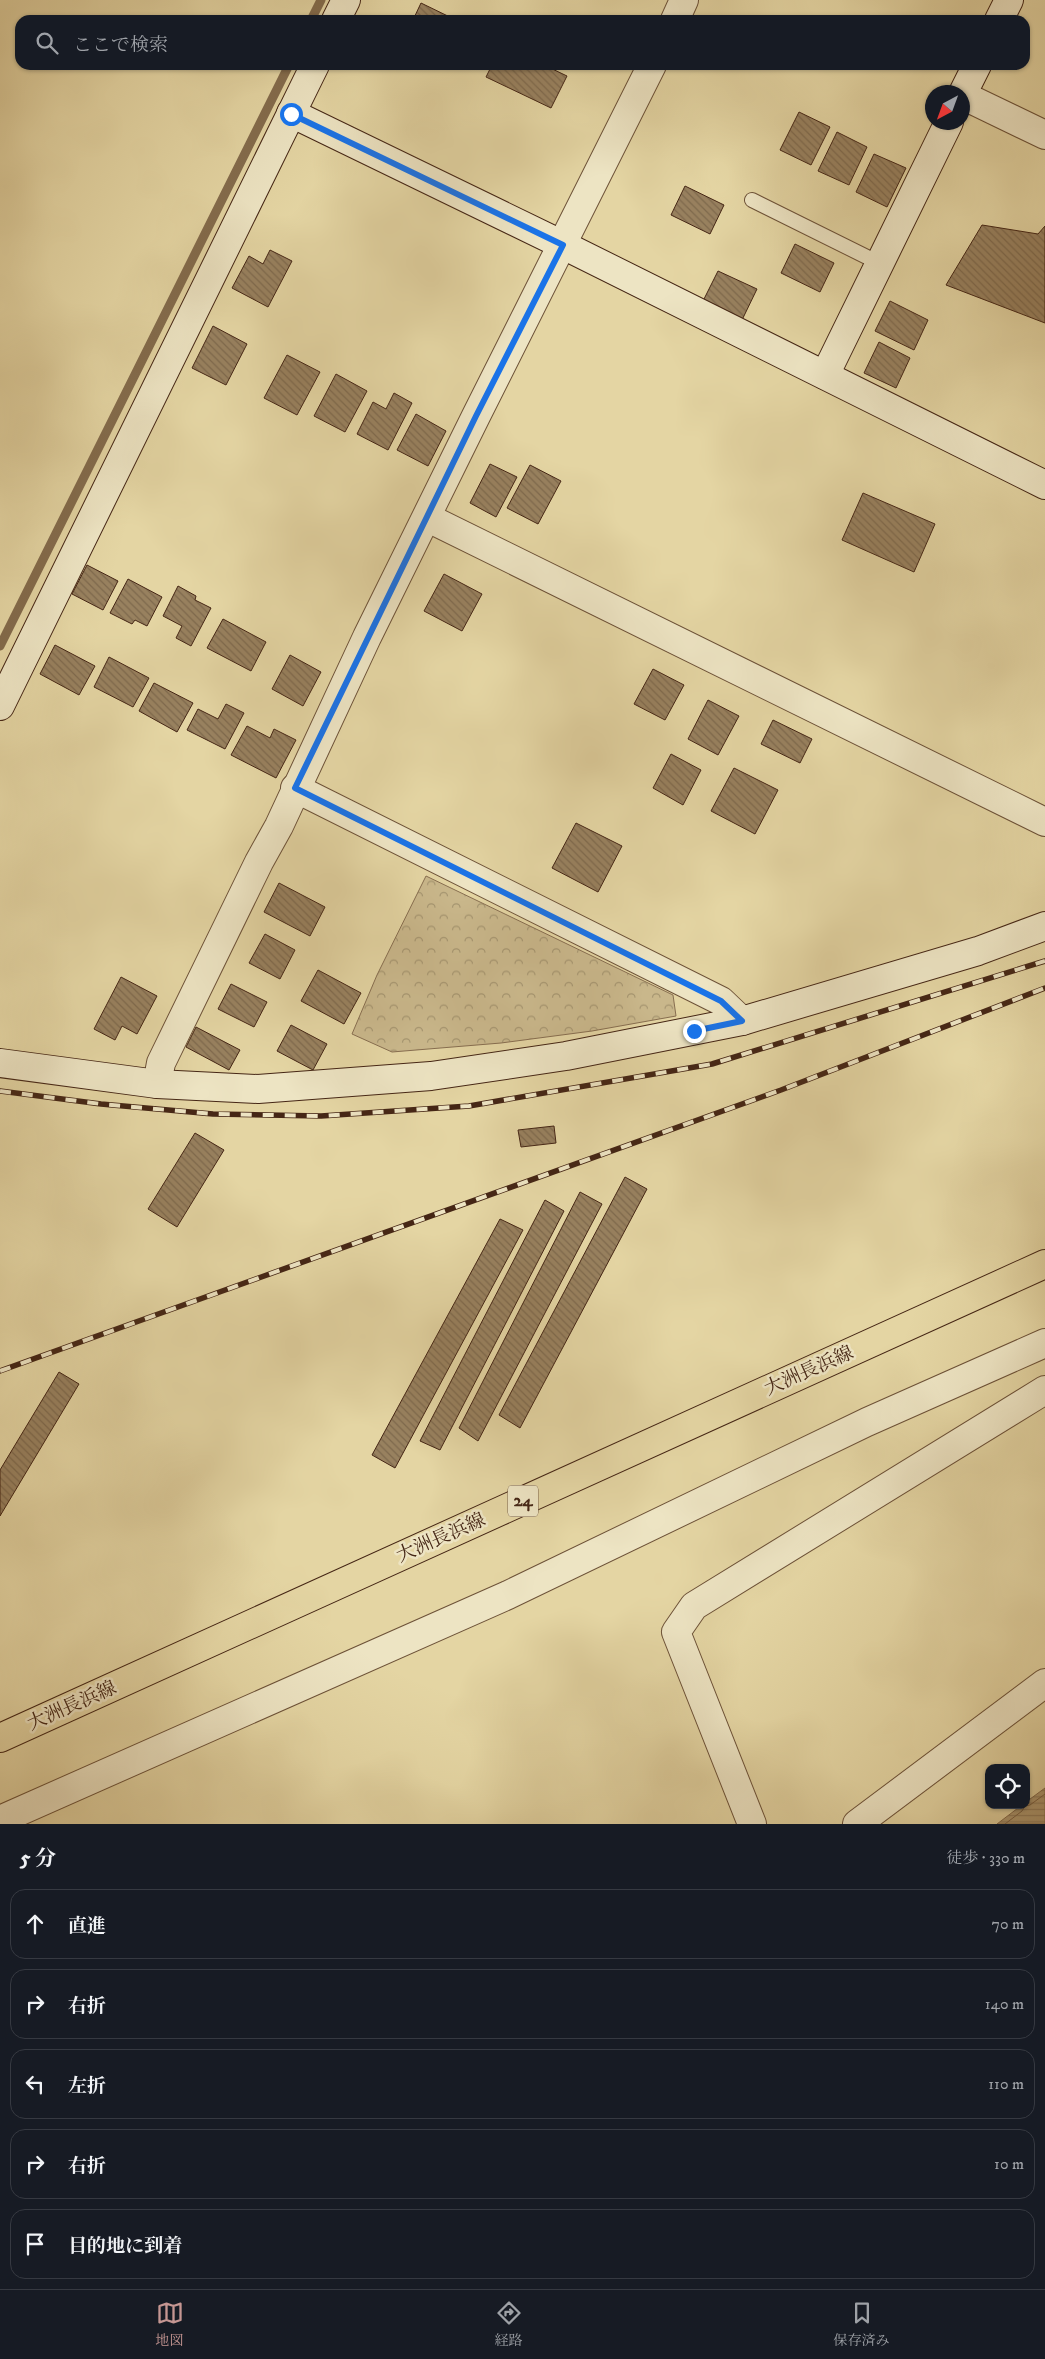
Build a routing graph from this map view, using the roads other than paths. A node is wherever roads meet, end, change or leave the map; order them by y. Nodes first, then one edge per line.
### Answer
1 (346, 0) edge
2 (684, 0) edge
3 (1009, 0) edge
4 (338, 15) edge
5 (676, 15) edge
6 (1002, 15) edge
7 (313, 70) edge
8 (650, 70) edge
9 (974, 70) edge
10 (967, 85) edge
11 (970, 99) edge
12 (291, 114) junction
13 (945, 130) edge
14 (1045, 135) edge
15 (752, 200) dead end
16 (563, 245) junction
17 (879, 263) junction
18 (826, 374) junction
19 (1045, 485) edge
20 (428, 518) junction
21 (0, 706) edge
22 (295, 788) junction
23 (1045, 822) edge
24 (1045, 926) edge
25 (742, 1021) junction
26 (0, 1063) edge
27 (156, 1084) junction
28 (1045, 1264) edge
29 (1045, 1343) edge
30 (1045, 1390) edge
31 (1045, 1683) edge
32 (0, 1738) edge
33 (0, 1820) edge
34 (752, 1824) edge
35 (857, 1824) edge

1 - 4 street
2 - 5 street
3 - 6 street
7 - 12 street
8 - 16 street
9 - 10 street
11 - 14 street
12 - 16 street
12 - 21 street
13 - 17 street
15 - 17 lane
16 - 18 street
16 - 20 street
17 - 18 street
18 - 19 street
20 - 22 street
20 - 23 street
22 - 25 street
22 - 27 street
24 - 25 street
25 - 27 street
26 - 27 street
28 - 32 main road, 大洲長浜線 / 24
29 - 33 street
30 - 34 street
31 - 35 street

